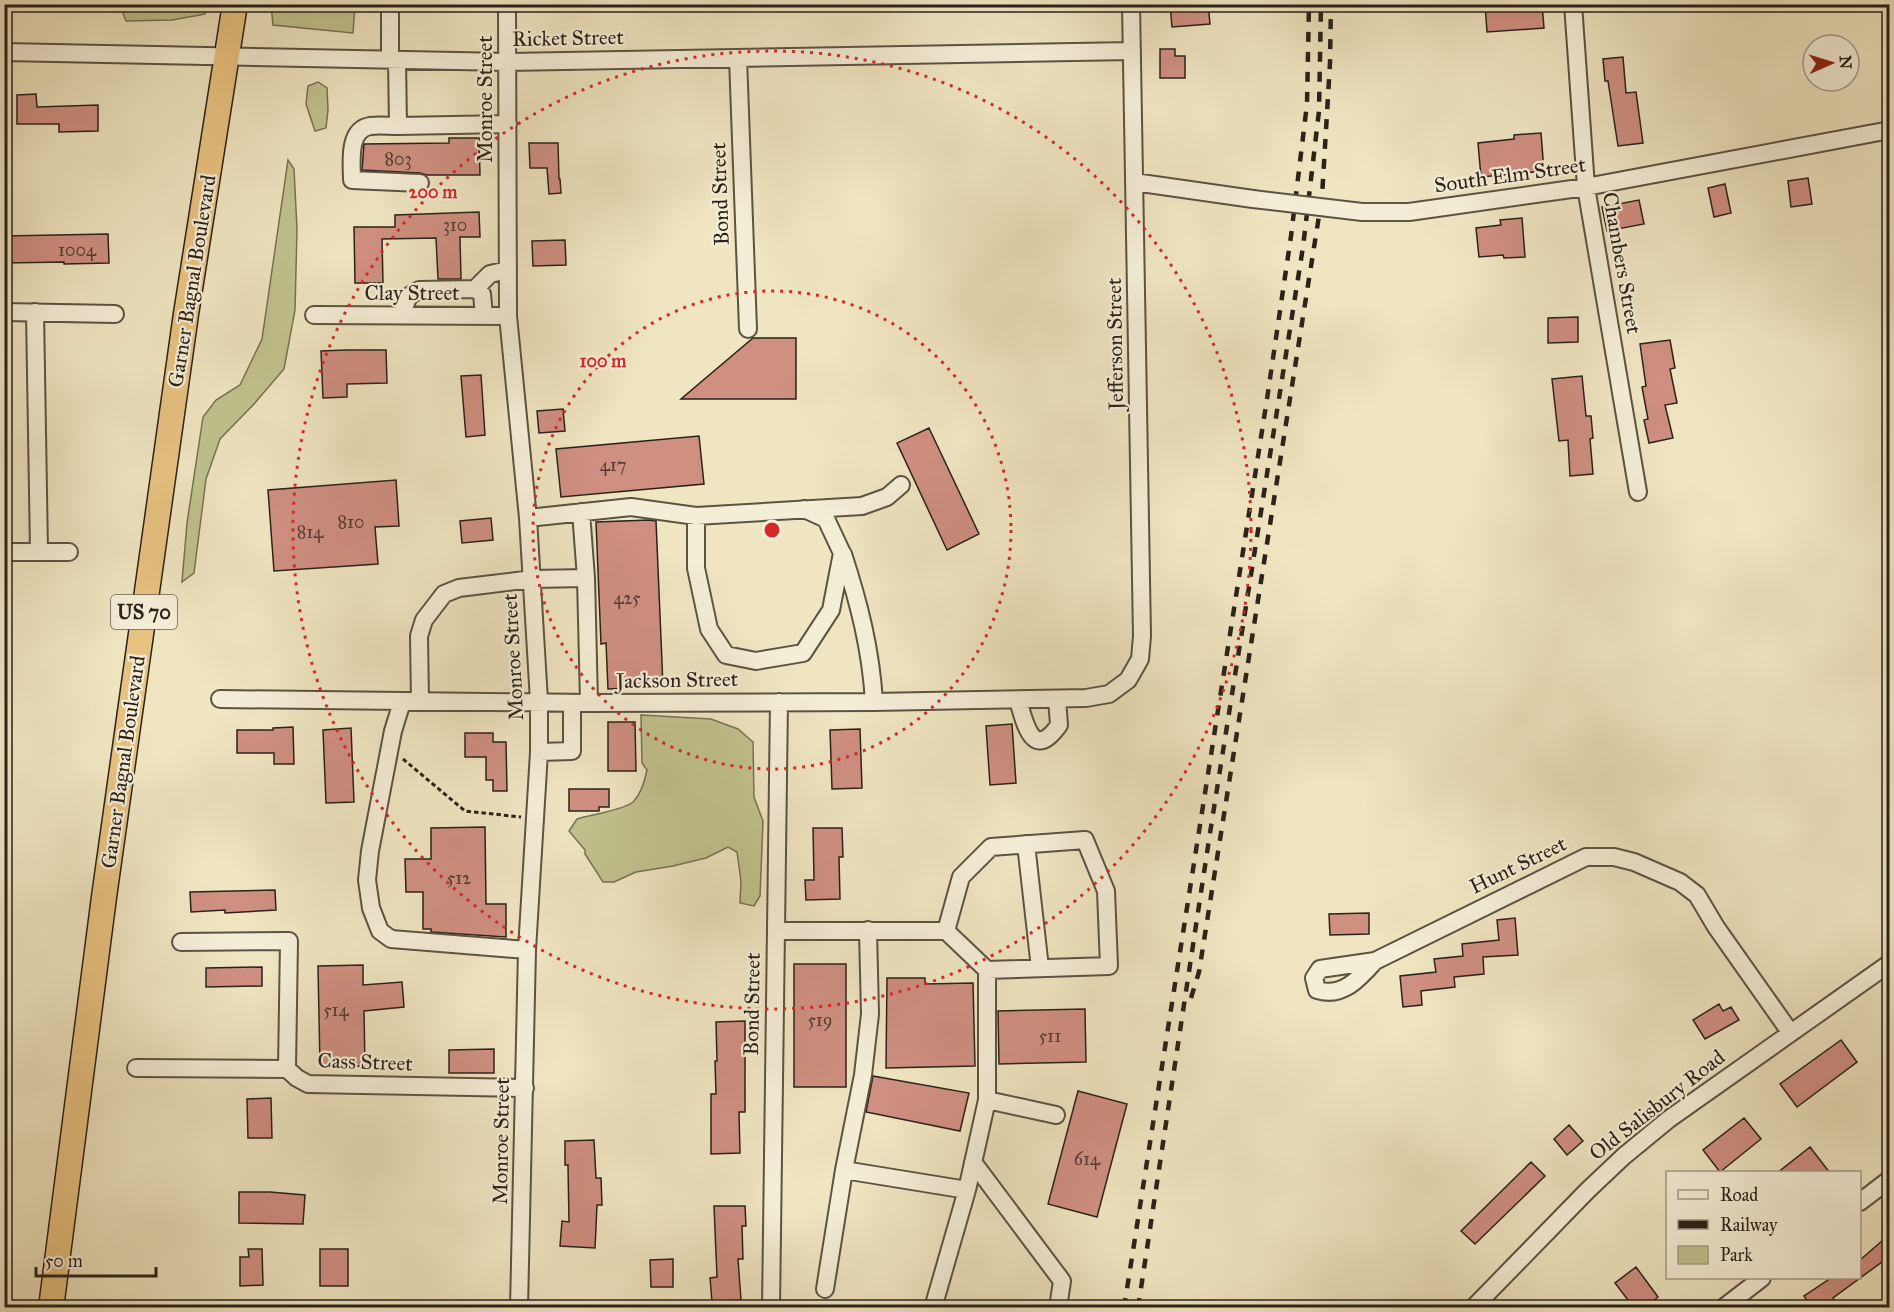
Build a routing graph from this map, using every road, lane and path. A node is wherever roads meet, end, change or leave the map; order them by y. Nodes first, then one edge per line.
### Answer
1 (234, 4) edge
2 (390, 4) edge
3 (507, 4) edge
4 (1131, 4) edge
5 (1573, 4) edge
6 (1132, 51) junction
7 (4, 52) edge
8 (228, 56) junction
9 (738, 58) junction
10 (394, 60) junction
11 (507, 62) junction
12 (508, 124) junction
13 (398, 126) junction
14 (1890, 130) edge
15 (1134, 182) junction
16 (420, 183) dead end
17 (1586, 187) junction
18 (508, 270) junction
19 (475, 289) junction
20 (4, 312) edge
21 (35, 312) junction
22 (115, 314) dead end
23 (314, 315) dead end
24 (401, 315) junction
25 (484, 316) junction
26 (508, 316) junction
27 (748, 329) dead end
28 (901, 485) dead end
29 (1638, 492) dead end
30 (804, 509) junction
31 (581, 512) junction
32 (696, 516) junction
33 (528, 518) junction
34 (4, 552) edge
35 (39, 552) junction
36 (69, 552) dead end
37 (842, 553) junction
38 (586, 578) junction
39 (532, 579) junction
40 (1128, 680) joint
41 (220, 699) dead end
42 (1057, 699) junction
43 (420, 700) junction
44 (1018, 700) junction
45 (539, 701) junction
46 (402, 702) junction
47 (779, 702) junction
48 (874, 702) junction
49 (580, 703) junction
50 (390, 746) junction
51 (539, 752) junction
52 (535, 818) junction
53 (1026, 844) junction
54 (868, 930) junction
55 (776, 931) junction
56 (946, 931) junction
57 (181, 942) dead end
58 (527, 950) junction
59 (1375, 960) dead end
60 (1890, 963) edge
61 (1040, 968) junction
62 (987, 970) junction
63 (1790, 1032) junction
64 (136, 1068) dead end
65 (287, 1069) junction
66 (525, 1088) junction
67 (987, 1101) junction
68 (1056, 1115) dead end
69 (973, 1162) junction
70 (844, 1170) junction
71 (1890, 1179) edge
72 (967, 1190) junction
73 (1861, 1201) edge
74 (1761, 1279) edge
75 (825, 1289) dead end
76 (4, 1308) edge
77 (9, 1308) edge
78 (51, 1308) edge
79 (519, 1308) edge
80 (771, 1308) edge
81 (933, 1308) edge
82 (1058, 1308) edge
83 (1473, 1308) edge
84 (1723, 1308) edge

1 - 8 highway, Garner Bagnal Boulevard / US 70
2 - 10 street
3 - 11 street, Monroe Street
4 - 6 street, Jefferson Street
5 - 17 street, Chambers Street
6 - 9 street, Ricket Street
6 - 15 street, Jefferson Street
7 - 8 street, Ricket Street
8 - 10 street, Ricket Street
8 - 78 highway, Garner Bagnal Boulevard / US 70
9 - 11 street, Ricket Street
9 - 27 street, Bond Street
10 - 11 street, Ricket Street
10 - 13 street
11 - 12 street, Monroe Street
12 - 13 street
12 - 18 street, Monroe Street
13 - 16 street
14 - 17 street, South Elm Street
15 - 17 street, South Elm Street, bridge
15 - 40 street, Jefferson Street
17 - 29 street, Chambers Street
18 - 19 street
18 - 26 street, Monroe Street
19 - 24 street
19 - 25 street
20 - 21 street
21 - 22 street
21 - 35 street
23 - 24 street, Clay Street
24 - 25 street, Clay Street
25 - 26 street, Clay Street
26 - 33 street, Monroe Street
28 - 30 street
30 - 32 street
30 - 37 street
31 - 32 street
31 - 33 street
31 - 38 street
32 - 37 street
33 - 39 street, Monroe Street
34 - 35 street
35 - 36 street
37 - 48 street
38 - 39 street
38 - 49 street
39 - 43 street
39 - 45 street, Monroe Street
40 - 42 street, Jackson Street
41 - 46 street, Jackson Street
42 - 44 street, Jackson Street
42 - 44 street
43 - 45 street, Jackson Street
43 - 46 street, Jackson Street
44 - 48 street, Jackson Street
45 - 49 street, Jackson Street
45 - 51 street, Monroe Street
46 - 50 street
47 - 48 street, Jackson Street
47 - 49 street, Jackson Street
47 - 55 street, Bond Street
49 - 51 street
50 - 52 path
50 - 58 street
51 - 52 street, Monroe Street
52 - 58 street, Monroe Street
53 - 56 street
53 - 61 street
53 - 61 street
54 - 55 street
54 - 56 street
54 - 70 street
55 - 80 street, Bond Street
56 - 62 street
57 - 65 street
58 - 66 street, Monroe Street
59 - 63 street, Hunt Street
60 - 63 street, Old Salisbury Road
61 - 62 street
62 - 67 street
63 - 83 street, Old Salisbury Road
64 - 65 street, Cass Street
65 - 66 street, Cass Street
66 - 79 street, Monroe Street
67 - 68 street
67 - 69 street
69 - 72 street
69 - 82 street
70 - 72 street
70 - 75 street
71 - 73 street
72 - 81 street
74 - 84 street
76 - 77 street

